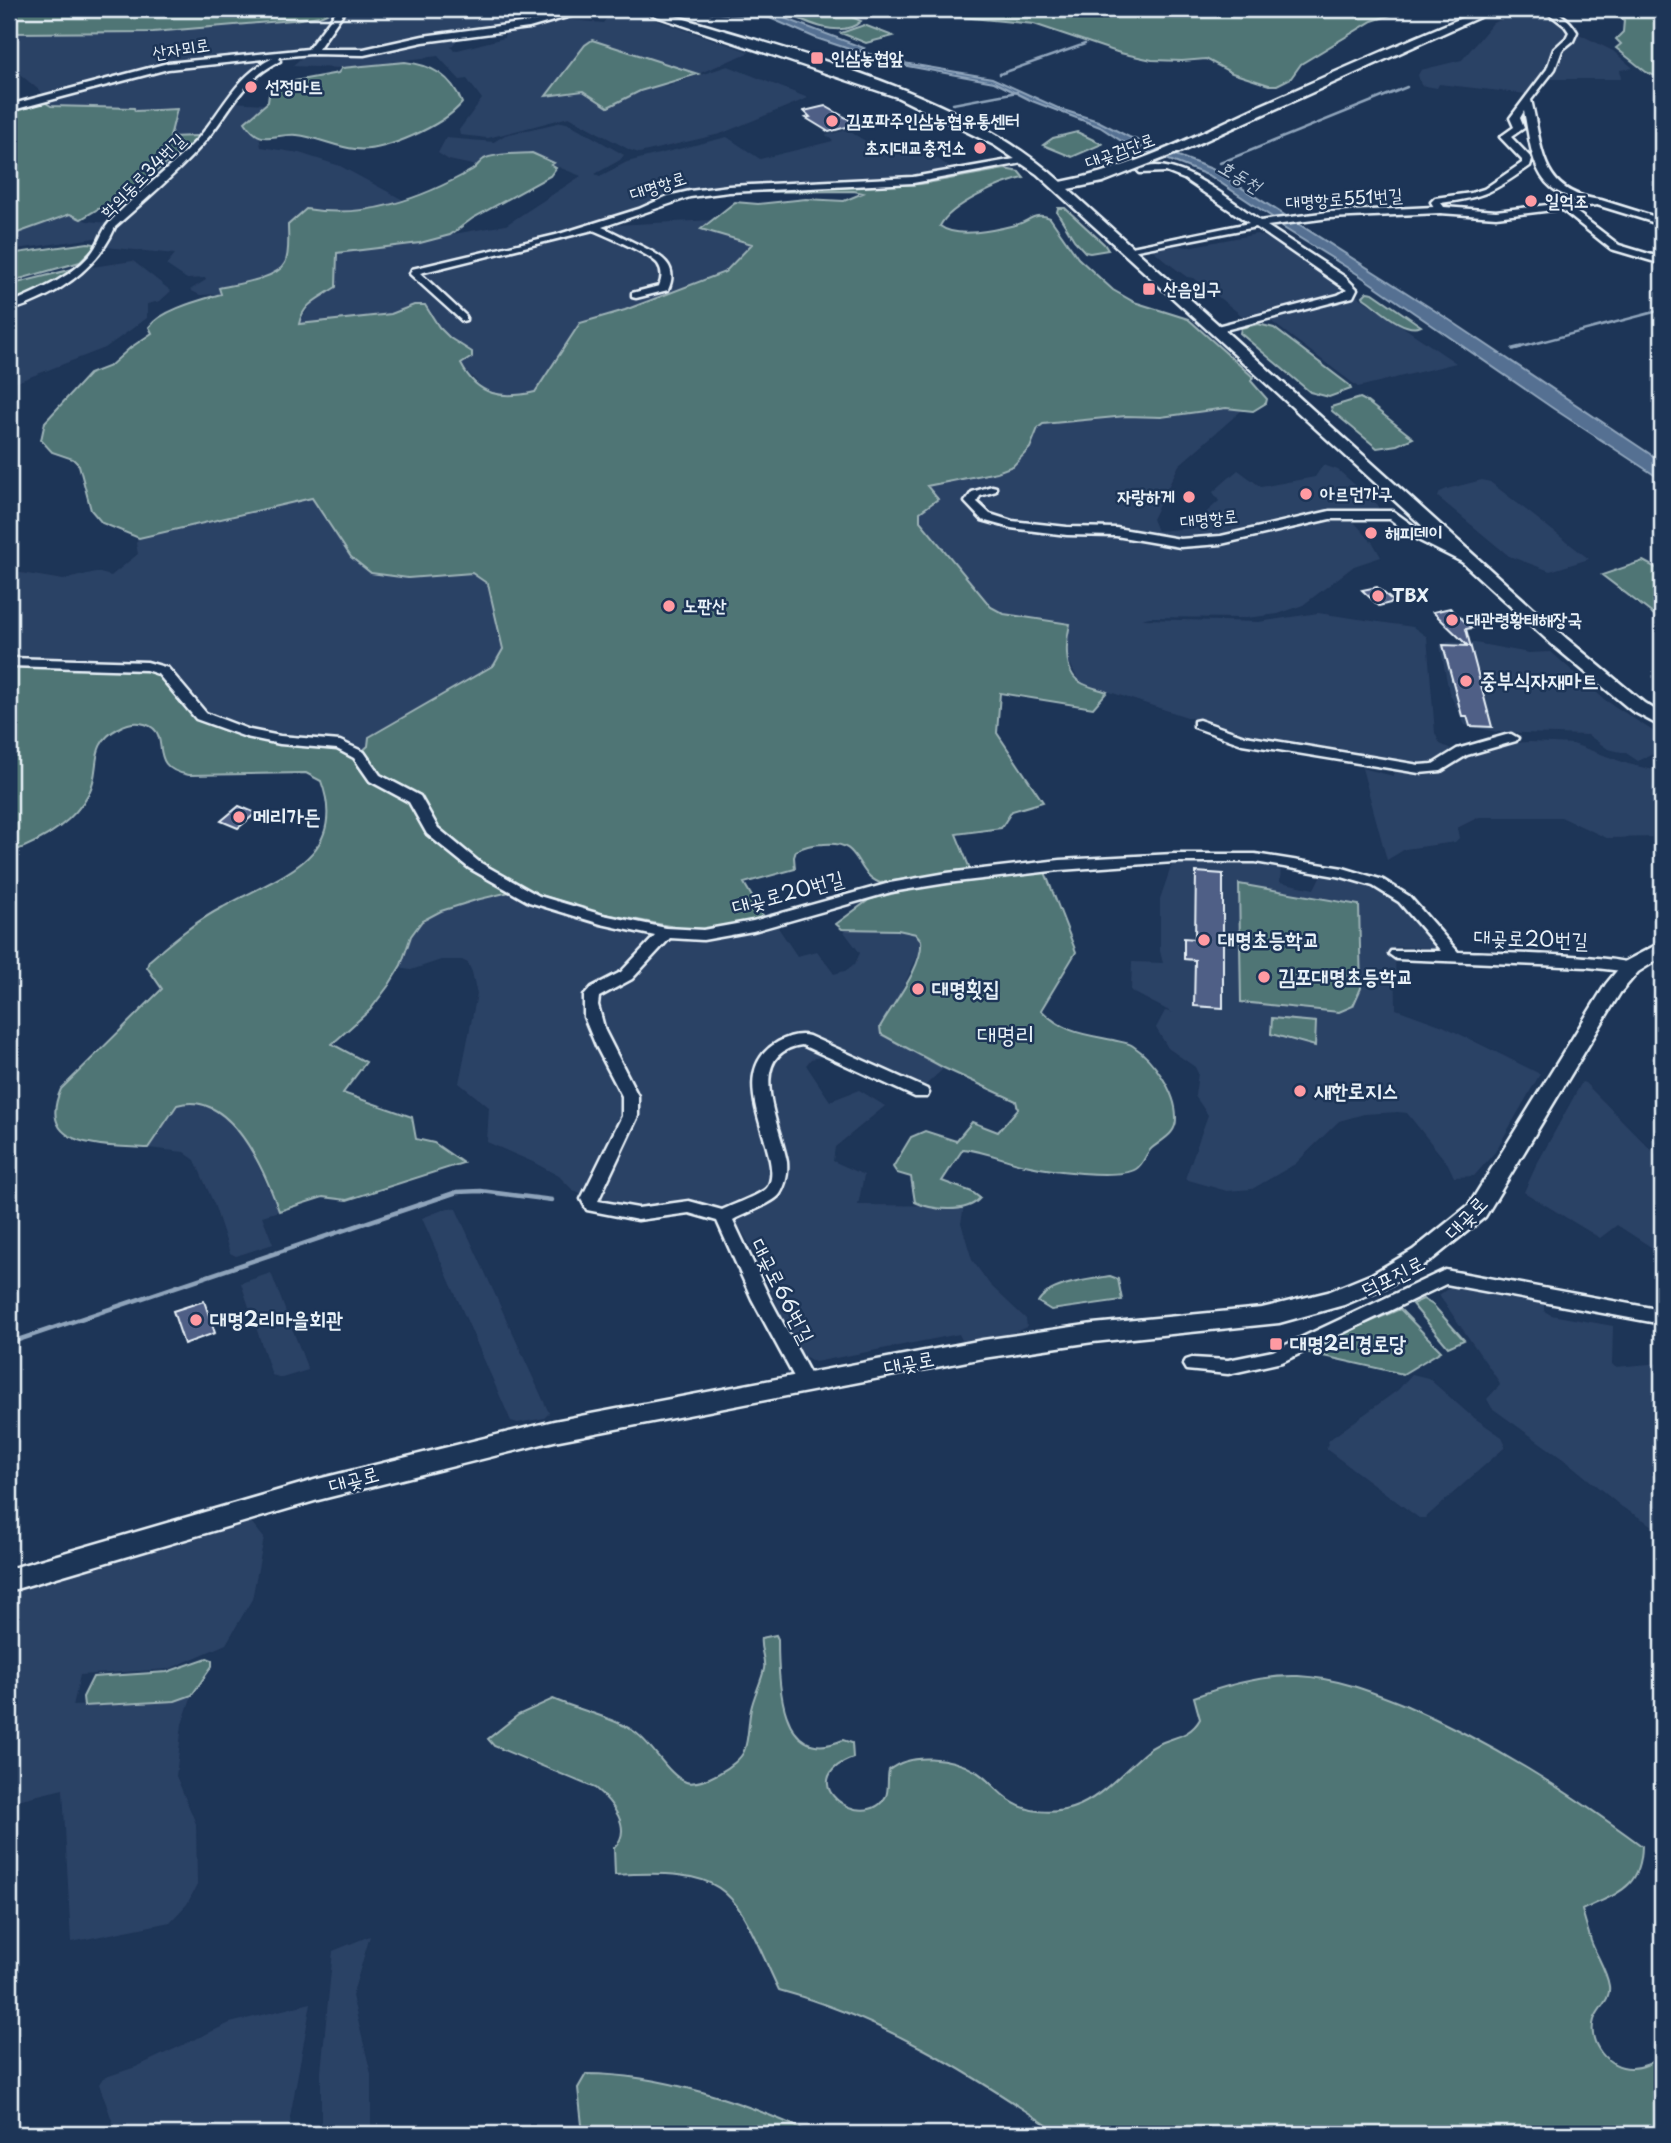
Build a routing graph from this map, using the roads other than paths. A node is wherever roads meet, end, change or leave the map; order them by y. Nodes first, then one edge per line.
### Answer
1 (342, 9) edge
2 (641, 9) edge
3 (1474, 9) edge
4 (1492, 9) edge
5 (1547, 9) edge
6 (570, 15) dead end
7 (311, 51) junction
8 (290, 55) junction
9 (1526, 100) junction
10 (9, 108) edge
11 (1026, 160) junction
12 (1144, 166) junction
13 (1041, 172) junction
14 (1095, 176) junction
15 (1057, 187) junction
16 (1590, 202) junction
17 (1079, 207) junction
18 (1564, 207) junction
19 (1440, 210) junction
20 (1662, 222) edge
21 (1259, 224) junction
22 (593, 226) junction
23 (1127, 249) junction
24 (1662, 261) edge
25 (636, 295) dead end
26 (9, 308) edge
27 (462, 318) dead end
28 (1217, 329) junction
29 (992, 489) dead end
30 (1471, 561) junction
31 (9, 662) edge
32 (1662, 722) edge
33 (1199, 724) dead end
34 (1511, 738) dead end
35 (666, 933) junction
36 (1662, 948) edge
37 (1396, 954) dead end
38 (1454, 957) junction
39 (1631, 967) junction
40 (921, 1093) dead end
41 (723, 1217) junction
42 (1662, 1317) edge
43 (1192, 1365) dead end
44 (806, 1383) junction
45 (9, 1580) edge

1 - 7 street
2 - 11 main road, 대명항로
3 - 14 main road, 대곶검단로
4 - 12 main road, 대곶검단로
5 - 9 street
6 - 7 street
7 - 8 street, 산자뫼로
8 - 10 street, 산자뫼로
8 - 26 street, 학의동로34번길
9 - 16 street
9 - 19 street
11 - 13 main road, 대명항로
11 - 22 street, 대명항로
12 - 14 main road, 대곶검단로
12 - 21 street
13 - 14 main road
13 - 15 main road, 대명항로
14 - 15 main road, 대곶검단로
14 - 17 main road
15 - 17 main road, 대명항로
16 - 18 street, 대명항로551번길
16 - 20 street, 대명항로551번길
17 - 23 main road, 대명항로
18 - 19 street, 대명항로551번길
18 - 24 street
19 - 21 street, 대명항로551번길
21 - 23 street, 대명항로551번길
21 - 28 street
22 - 25 street
22 - 27 street, 대명항로
23 - 28 main road, 대명항로
28 - 30 main road, 대명항로
29 - 30 street, 대명항로
30 - 32 main road, 대명항로
31 - 35 street, 대곶로20번길
33 - 34 street
35 - 38 street, 대곶로20번길
35 - 41 street
36 - 39 main road, 대곶로
37 - 38 street
38 - 39 street, 대곶로20번길
39 - 44 main road, 대곶로
40 - 41 street
41 - 44 street, 대곶로66번길
42 - 43 street, 덕포진로
44 - 45 main road, 대곶로

